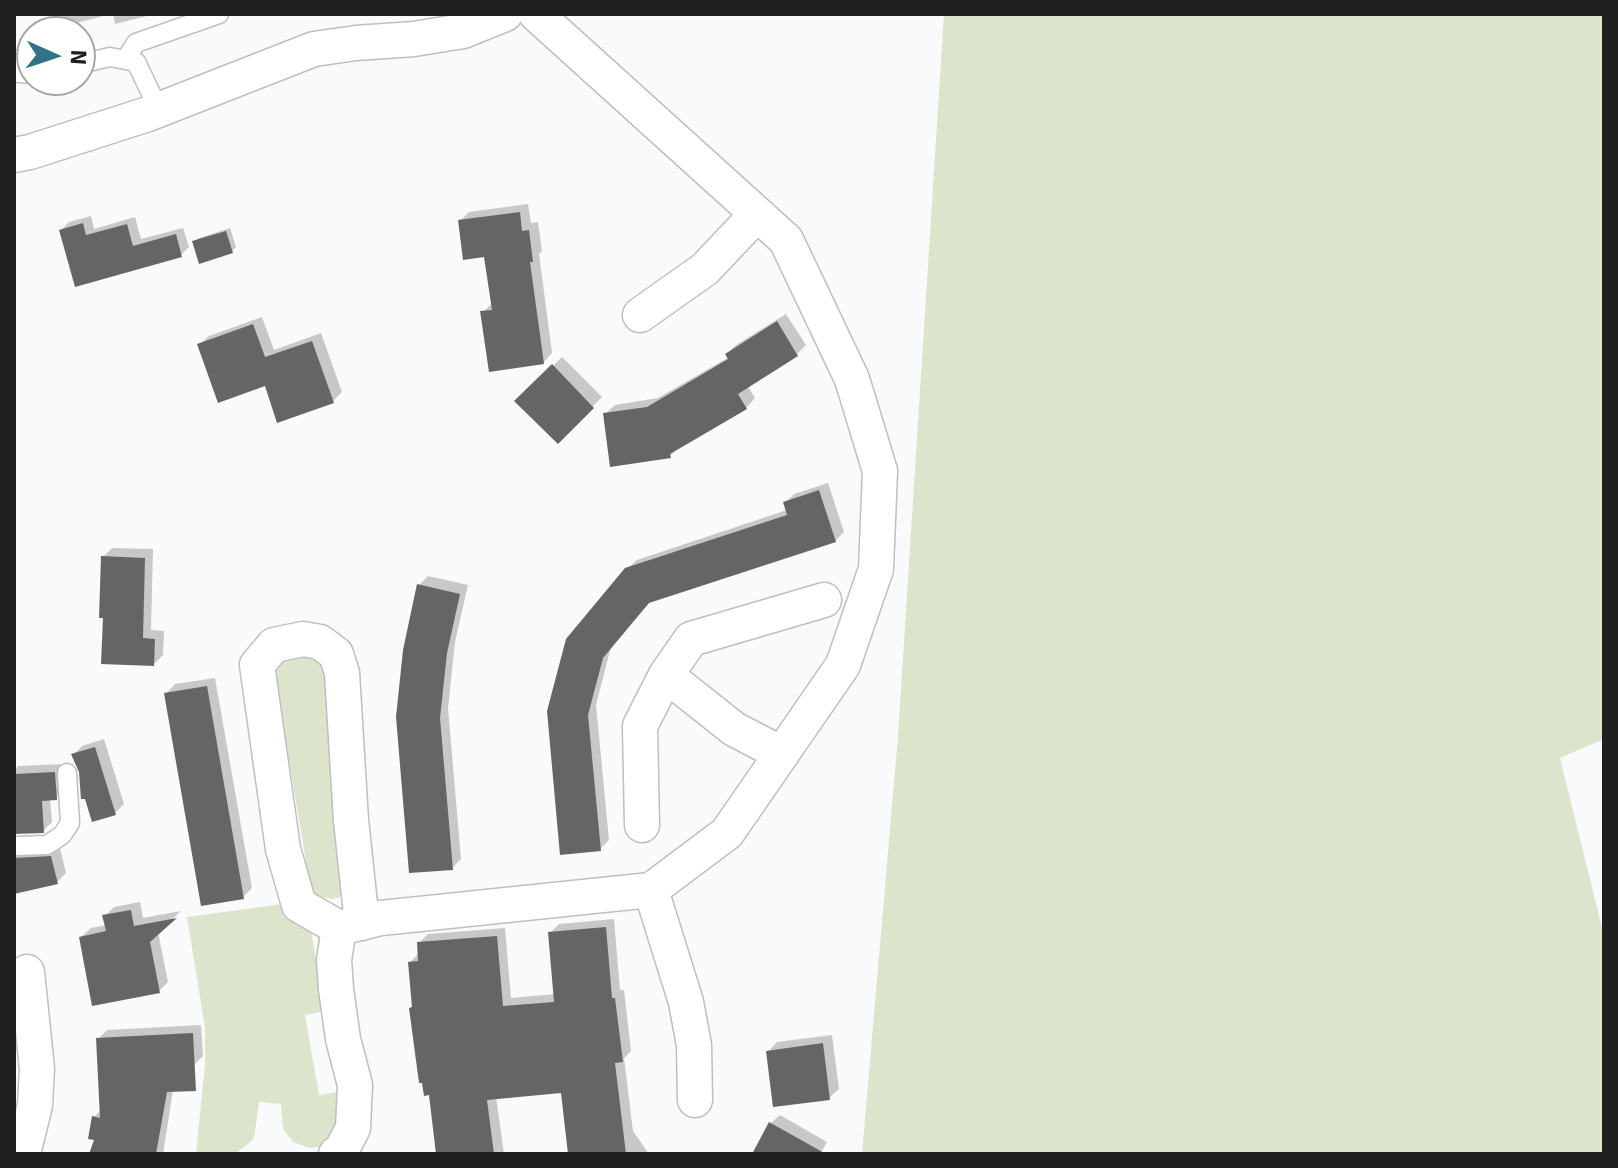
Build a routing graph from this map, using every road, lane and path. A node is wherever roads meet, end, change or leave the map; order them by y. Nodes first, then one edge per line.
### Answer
1 (219, 14) edge
2 (505, 14) edge
3 (536, 14) edge
4 (96, 60) edge
5 (125, 60) junction
6 (159, 110) junction
7 (14, 155) edge
8 (757, 214) junction
9 (640, 315) dead end
10 (824, 600) dead end
11 (666, 675) junction
12 (782, 754) junction
13 (67, 773) dead end
14 (642, 825) dead end
15 (14, 846) edge
16 (651, 890) junction
17 (350, 926) junction
18 (27, 972) dead end
19 (23, 1020) edge
20 (695, 1100) dead end
21 (23, 1154) edge
22 (336, 1154) edge

1 - 5 lane
2 - 6 street
3 - 8 street
4 - 5 lane
5 - 6 lane
6 - 7 street
8 - 9 street
8 - 12 street
10 - 11 street
11 - 12 street
11 - 14 street
12 - 16 street
13 - 15 lane
16 - 17 street
16 - 20 street
17 - 17 street
17 - 22 street
18 - 19 street
19 - 21 street

